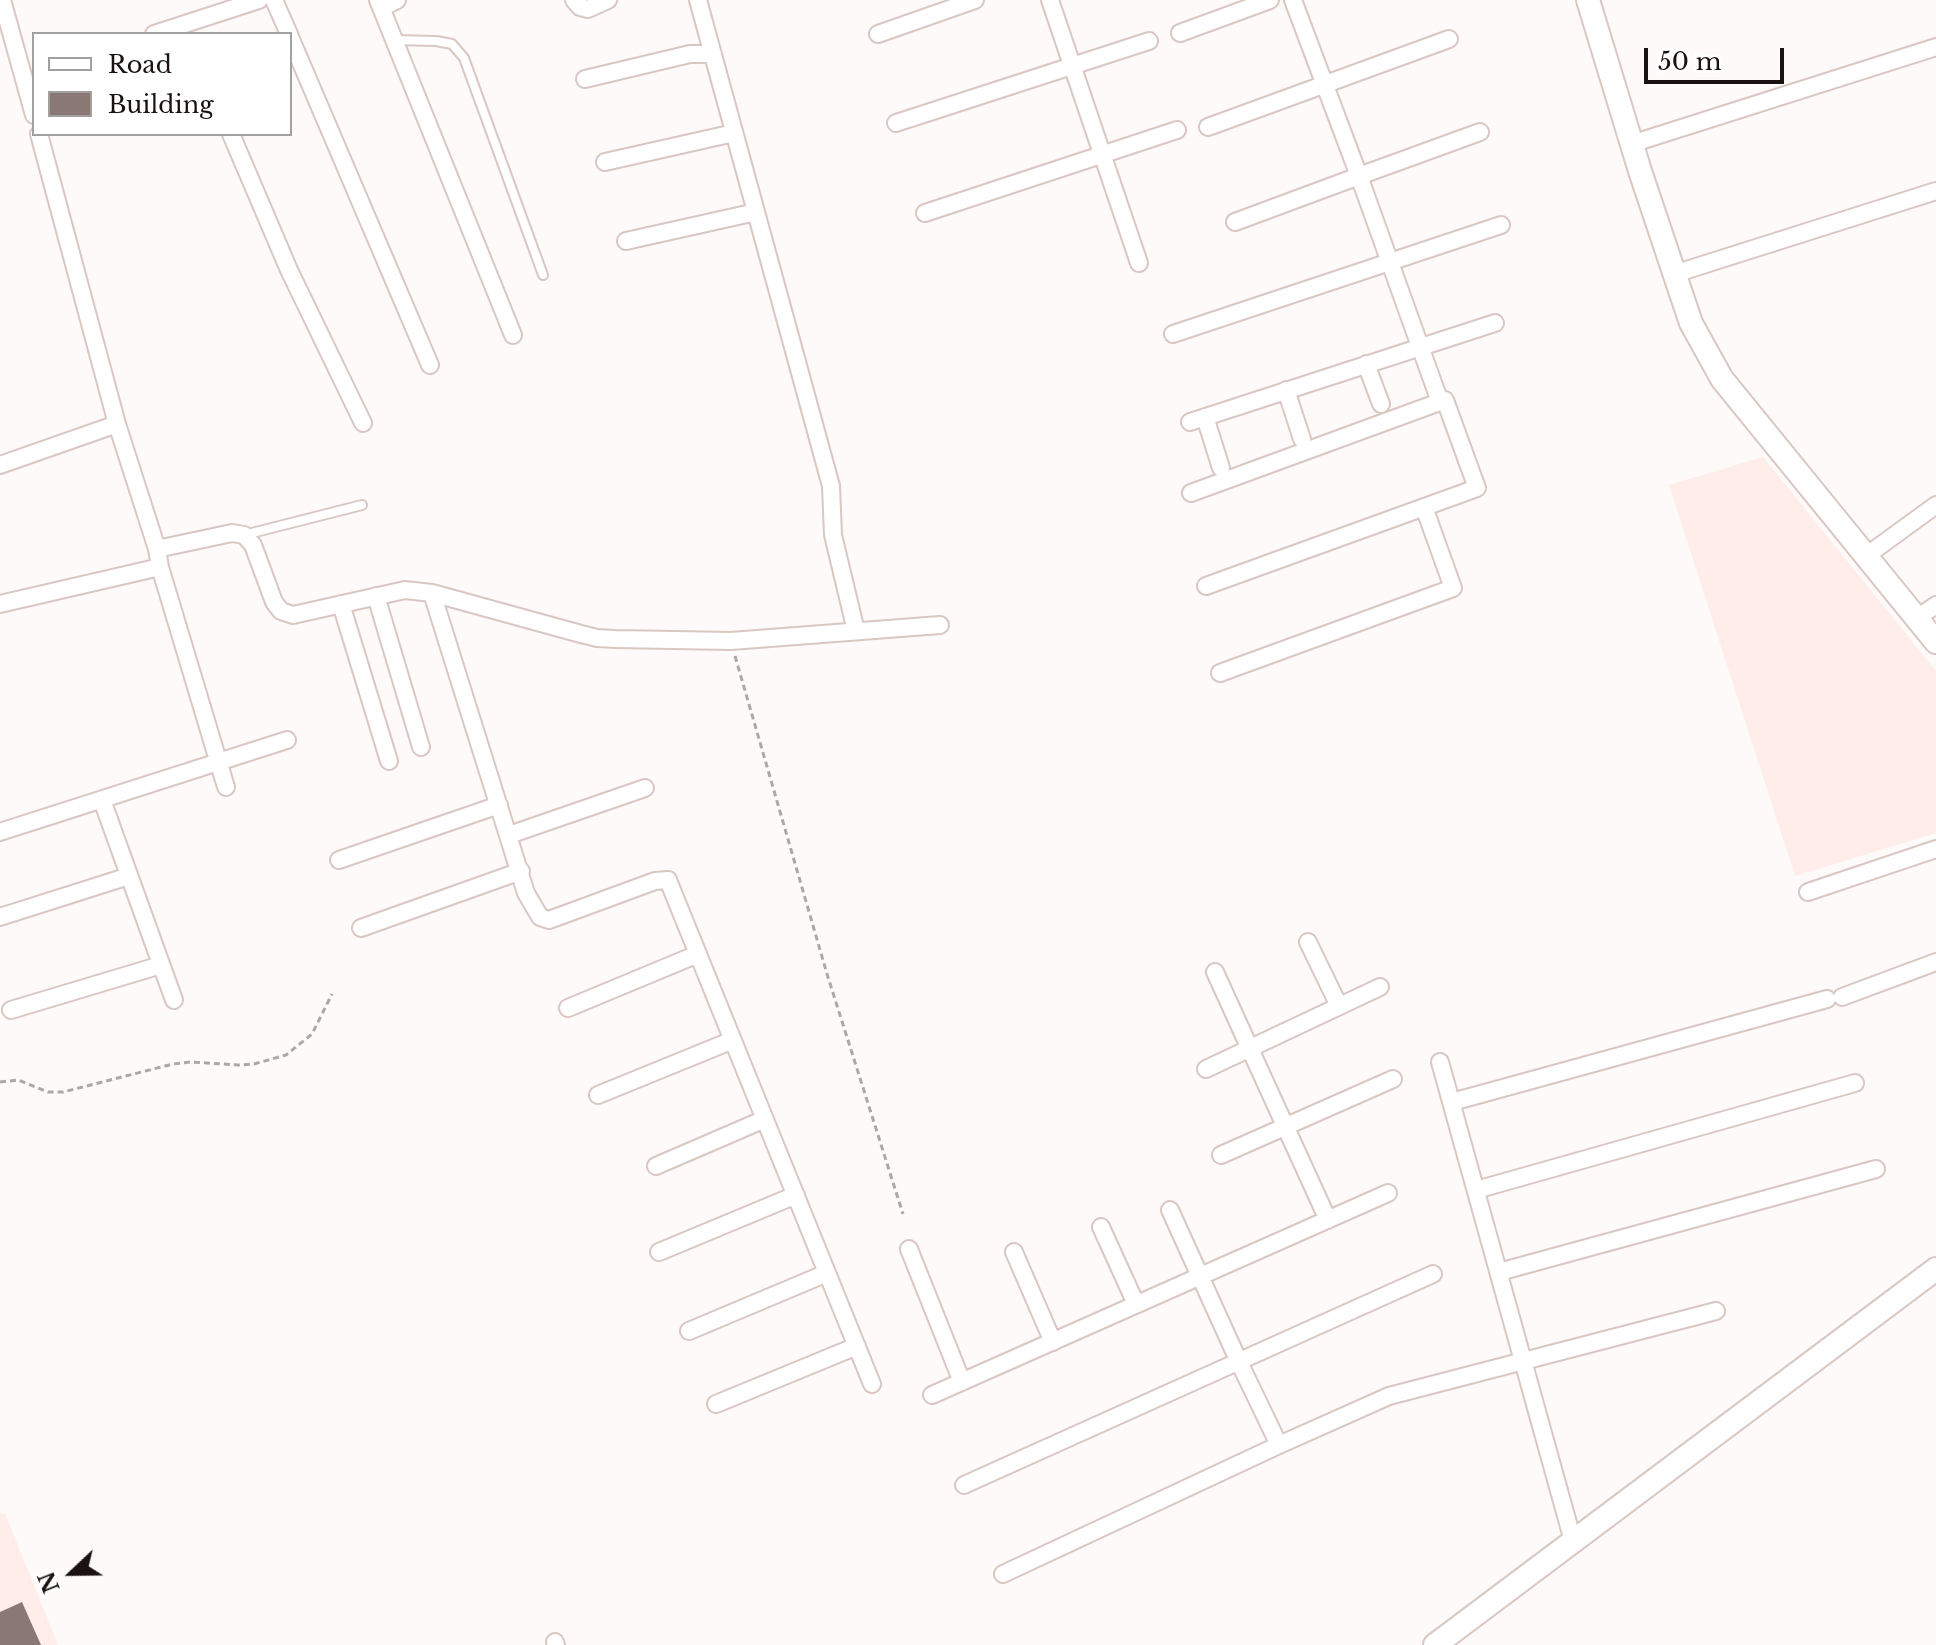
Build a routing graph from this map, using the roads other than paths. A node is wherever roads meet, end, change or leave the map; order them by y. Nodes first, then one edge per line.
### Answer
1 (2, 0) edge
2 (259, 0) edge
3 (274, 0) edge
4 (397, 0) edge
5 (574, 0) edge
6 (608, 0) edge
7 (698, 0) edge
8 (975, 0) edge
9 (1050, 0) edge
10 (1270, 0) edge
11 (1293, 0) edge
12 (1588, 0) edge
13 (379, 4) edge
14 (186, 29) edge
15 (288, 32) edge
16 (1180, 33) dead end
17 (878, 34) dead end
18 (1449, 39) dead end
19 (393, 40) junction
20 (1149, 41) dead end
21 (292, 42) edge
22 (1936, 47) edge
23 (713, 54) junction
24 (1072, 66) junction
25 (29, 79) edge
26 (585, 79) dead end
27 (1323, 85) junction
28 (32, 101) edge
29 (896, 123) dead end
30 (1208, 127) dead end
31 (1177, 130) dead end
32 (1480, 132) dead end
33 (734, 133) junction
34 (40, 136) edge
35 (232, 136) edge
36 (1631, 144) junction
37 (1102, 153) junction
38 (605, 162) dead end
39 (1359, 176) junction
40 (1936, 191) edge
41 (756, 212) junction
42 (925, 213) dead end
43 (1235, 222) dead end
44 (1501, 225) dead end
45 (626, 241) dead end
46 (1390, 262) junction
47 (1139, 263) dead end
48 (1674, 274) junction
49 (543, 275) dead end
50 (1495, 323) dead end
51 (1173, 334) dead end
52 (513, 335) dead end
53 (1421, 346) junction
54 (1366, 364) junction
55 (430, 365) dead end
56 (1286, 390) junction
57 (1440, 402) junction
58 (1381, 404) dead end
59 (363, 423) dead end
60 (117, 424) junction
61 (1302, 439) dead end
62 (0, 465) edge
63 (1221, 468) dead end
64 (1191, 493) dead end
65 (362, 505) dead end
66 (1936, 505) edge
67 (1424, 507) junction
68 (244, 535) junction
69 (157, 549) junction
70 (1866, 556) junction
71 (160, 567) junction
72 (1206, 586) dead end
73 (432, 593) junction
74 (376, 596) junction
75 (0, 604) edge
76 (341, 604) junction
77 (1936, 605) edge
78 (1917, 618) junction
79 (940, 625) dead end
80 (856, 631) junction
81 (1936, 642) edge
82 (1220, 673) dead end
83 (287, 740) dead end
84 (421, 747) dead end
85 (389, 761) dead end
86 (219, 763) junction
87 (226, 787) dead end
88 (645, 788) dead end
89 (102, 800) junction
90 (499, 805) junction
91 (0, 832) edge
92 (509, 835) junction
93 (1936, 849) edge
94 (339, 860) dead end
95 (521, 871) junction
96 (129, 876) junction
97 (1808, 892) dead end
98 (0, 917) edge
99 (361, 928) dead end
100 (1308, 942) dead end
101 (698, 954) junction
102 (1936, 962) edge
103 (161, 965) junction
104 (1215, 972) dead end
105 (1380, 987) dead end
106 (174, 1000) dead end
107 (1339, 1006) junction
108 (568, 1008) dead end
109 (11, 1010) dead end
110 (733, 1040) junction
111 (1250, 1048) junction
112 (1440, 1062) dead end
113 (1206, 1069) dead end
114 (1393, 1079) dead end
115 (1855, 1083) dead end
116 (598, 1095) dead end
117 (1452, 1102) junction
118 (765, 1119) junction
119 (1285, 1126) junction
120 (1221, 1155) dead end
121 (656, 1166) dead end
122 (1876, 1169) dead end
123 (1476, 1190) junction
124 (1388, 1193) dead end
125 (796, 1195) junction
126 (1170, 1210) dead end
127 (1328, 1220) junction
128 (1101, 1227) dead end
129 (909, 1249) dead end
130 (659, 1252) dead end
131 (1014, 1252) dead end
132 (1936, 1269) edge
133 (1499, 1272) junction
134 (827, 1273) junction
135 (1433, 1274) dead end
136 (1201, 1276) junction
137 (1136, 1304) junction
138 (1716, 1311) dead end
139 (689, 1331) dead end
140 (1053, 1342) junction
141 (857, 1346) junction
142 (1523, 1360) junction
143 (1239, 1362) junction
144 (962, 1382) junction
145 (872, 1384) dead end
146 (932, 1395) dead end
147 (716, 1404) dead end
148 (1279, 1445) junction
149 (964, 1485) dead end
150 (1573, 1541) junction
151 (1003, 1574) dead end
152 (1435, 1645) edge

1 - 25 street
2 - 14 street
3 - 15 street
4 - 13 street
5 - 6 street
7 - 23 street
8 - 17 street
9 - 24 street
10 - 16 street
11 - 27 street
12 - 36 street
13 - 19 street
18 - 27 street
19 - 49 lane
19 - 52 street
20 - 24 street
21 - 55 street
22 - 36 street
23 - 26 street
23 - 33 street
24 - 29 street
24 - 37 street
25 - 28 street
27 - 30 street
27 - 39 street
31 - 37 street
32 - 39 street
33 - 38 street
33 - 41 street
34 - 60 street
35 - 59 street
36 - 48 street
37 - 42 street
37 - 47 street
39 - 43 street
39 - 46 street
40 - 48 street
41 - 45 street
41 - 80 street
44 - 46 street
46 - 51 street
46 - 53 street
48 - 70 street
50 - 53 street
53 - 54 street
53 - 57 street
54 - 56 street
54 - 58 street
56 - 61 street
56 - 63 street
57 - 64 street
57 - 67 street
60 - 62 street
60 - 69 street
65 - 68 lane
66 - 70 street
67 - 72 street
67 - 82 street
68 - 69 street
68 - 76 street
69 - 71 street
70 - 78 street
71 - 75 street
71 - 86 street
73 - 74 street
73 - 80 street
73 - 90 street
74 - 76 street
74 - 84 street
76 - 85 street
77 - 78 street
78 - 81 street
79 - 80 street
83 - 86 street
86 - 87 street
86 - 89 street
88 - 92 street
89 - 91 street
89 - 96 street
90 - 92 street
90 - 94 street
92 - 95 street
93 - 97 street
95 - 99 street
95 - 101 street
96 - 98 street
96 - 103 street
100 - 107 street
101 - 108 street
101 - 110 street
102 - 117 street
103 - 106 street
103 - 109 street
104 - 111 street
105 - 107 street
107 - 111 street
110 - 116 street
110 - 118 street
111 - 113 street
111 - 119 street
112 - 117 street
114 - 119 street
115 - 123 street
117 - 123 street
118 - 121 street
118 - 125 street
119 - 120 street
119 - 127 street
122 - 133 street
123 - 133 street
124 - 127 street
125 - 130 street
125 - 134 street
126 - 136 street
127 - 136 street
128 - 137 street
129 - 144 street
131 - 140 street
132 - 150 street
133 - 142 street
134 - 139 street
134 - 141 street
135 - 143 street
136 - 137 street
136 - 143 street
137 - 140 street
138 - 142 street
140 - 144 street
141 - 145 street
141 - 147 street
142 - 148 street
142 - 150 street
143 - 148 street
143 - 149 street
144 - 146 street
148 - 151 street
150 - 152 street

